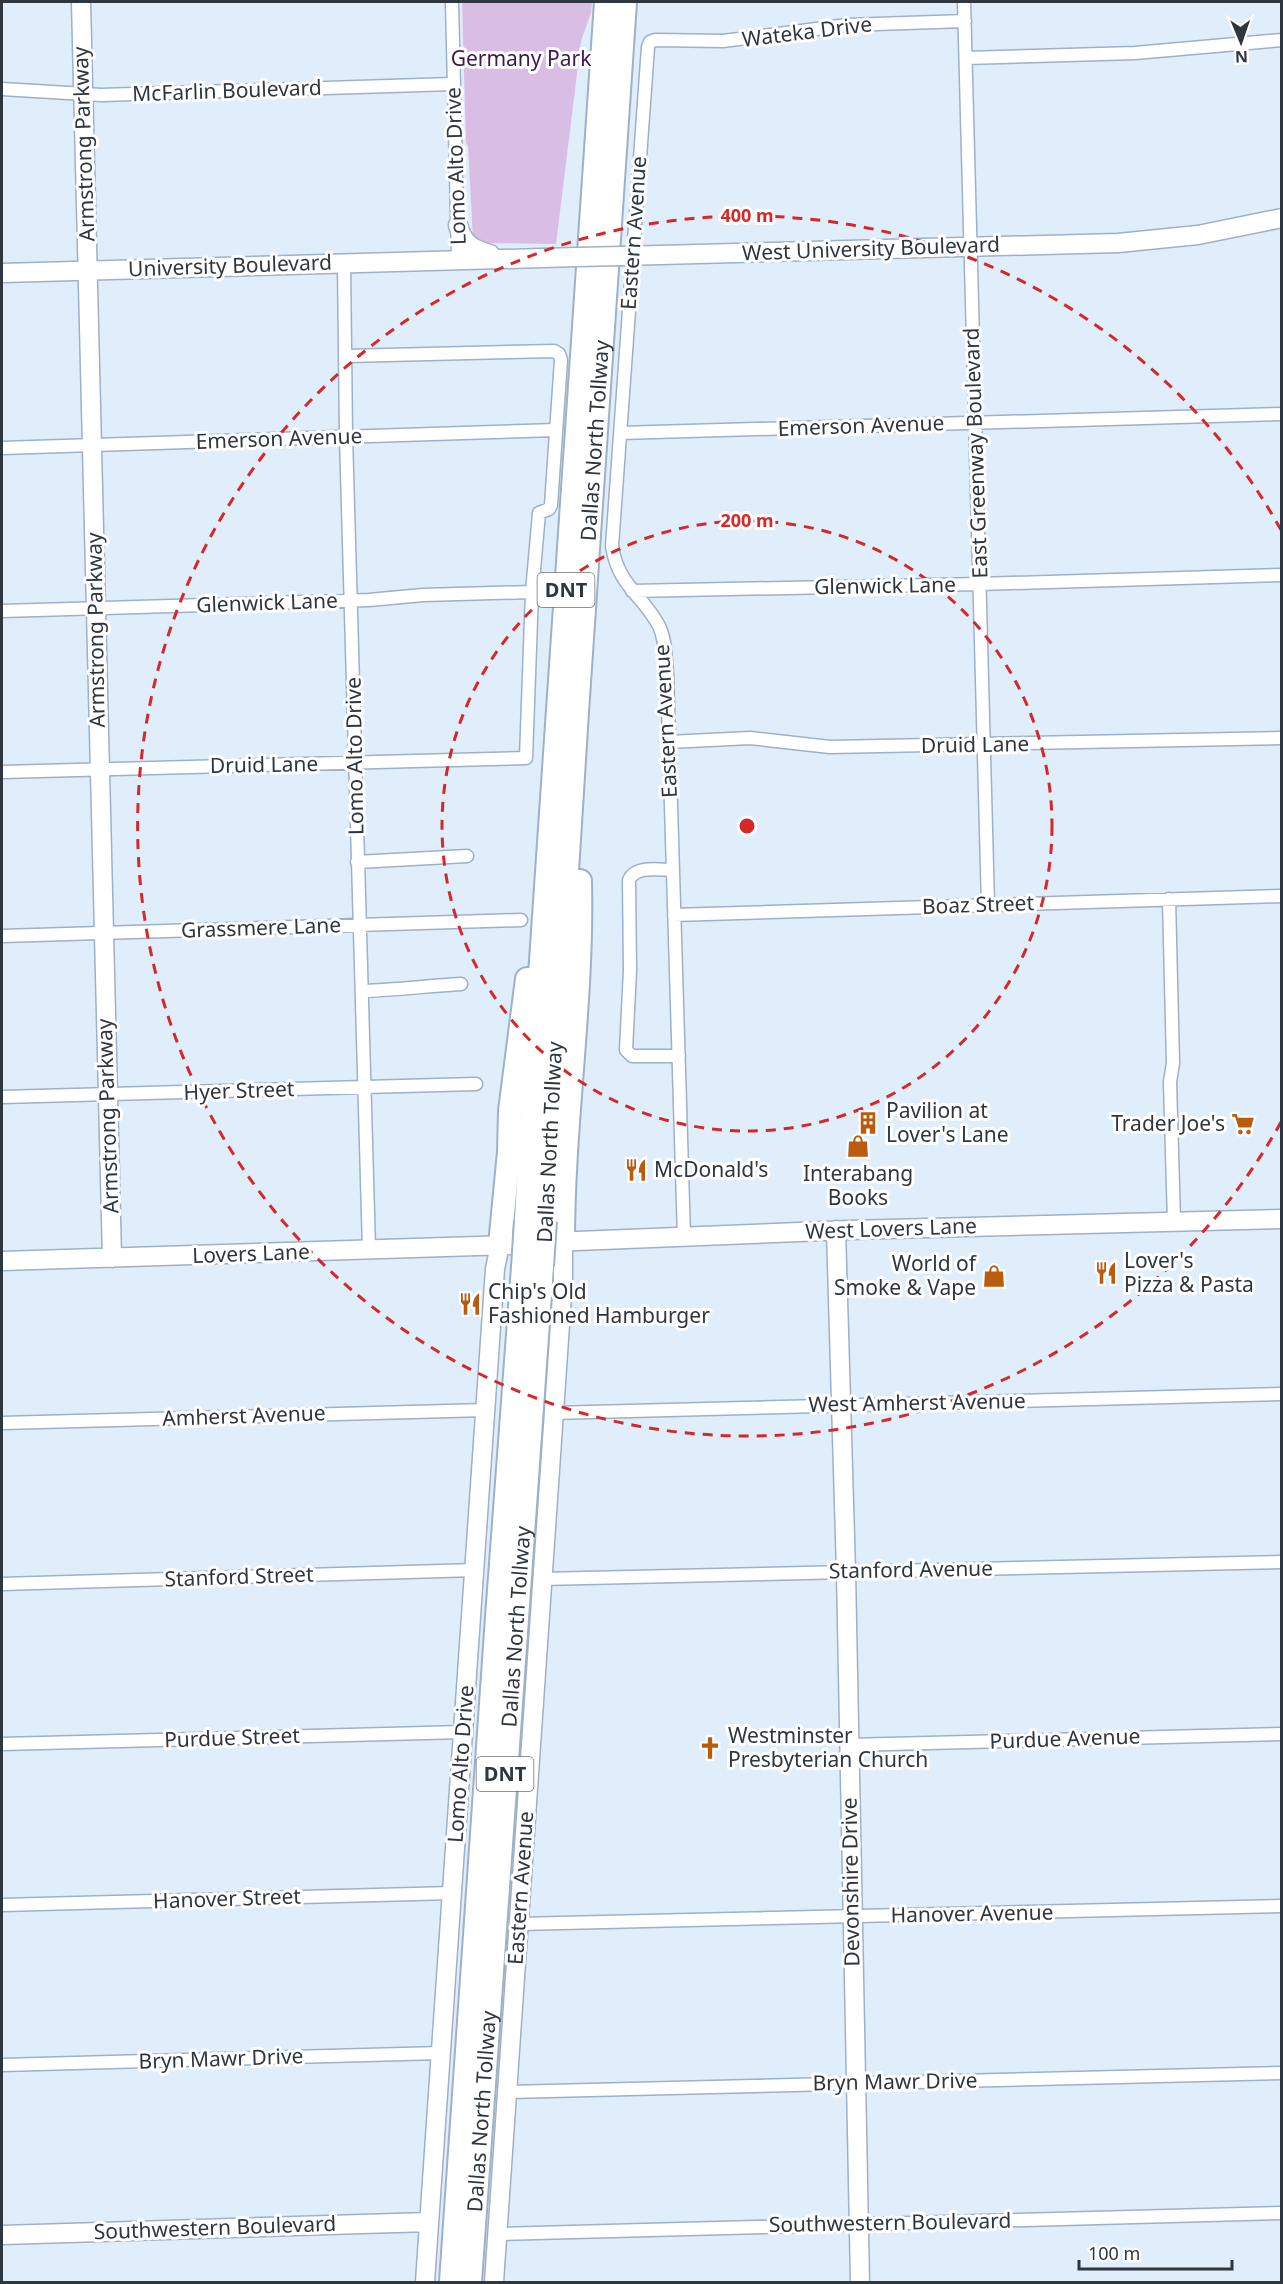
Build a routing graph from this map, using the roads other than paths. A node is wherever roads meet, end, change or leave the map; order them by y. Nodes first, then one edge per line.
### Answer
1 (81, 2) edge
2 (452, 2) edge
3 (606, 2) edge
4 (625, 2) edge
5 (964, 2) edge
6 (965, 21) junction
7 (1281, 40) edge
8 (650, 42) joint
9 (966, 58) junction
10 (453, 84) junction
11 (2, 89) edge
12 (83, 96) junction
13 (1281, 218) edge
14 (458, 225) junction
15 (970, 246) junction
16 (627, 256) junction
17 (504, 258) junction
18 (458, 259) junction
19 (344, 262) junction
20 (88, 271) junction
21 (2, 273) edge
22 (346, 357) junction
23 (1281, 414) edge
24 (975, 423) junction
25 (556, 430) junction
26 (620, 433) junction
27 (346, 436) junction
28 (91, 446) junction
29 (2, 448) edge
30 (1281, 575) edge
31 (980, 584) junction
32 (632, 591) junction
33 (532, 592) junction
34 (351, 601) junction
35 (94, 608) junction
36 (2, 610) edge
37 (1281, 738) edge
38 (669, 742) junction
39 (984, 745) junction
40 (354, 763) junction
41 (99, 768) junction
42 (2, 772) edge
43 (571, 821) junction
44 (467, 856) dead end
45 (357, 862) junction
46 (673, 870) junction
47 (1281, 896) edge
48 (1170, 899) junction
49 (988, 905) junction
50 (545, 911) junction
51 (674, 915) junction
52 (521, 920) dead end
53 (359, 925) junction
54 (103, 934) junction
55 (2, 936) edge
56 (461, 984) dead end
57 (362, 991) junction
58 (679, 1056) junction
59 (476, 1084) dead end
60 (365, 1087) junction
61 (108, 1095) junction
62 (2, 1097) edge
63 (1281, 1219) edge
64 (536, 1221) junction
65 (1174, 1222) junction
66 (836, 1230) junction
67 (684, 1237) junction
68 (562, 1242) junction
69 (500, 1245) junction
70 (369, 1249) junction
71 (112, 1258) junction
72 (2, 1261) edge
73 (532, 1267) junction
74 (1281, 1394) edge
75 (841, 1404) junction
76 (486, 1410) junction
77 (553, 1413) junction
78 (2, 1423) edge
79 (1281, 1562) edge
80 (476, 1570) junction
81 (846, 1572) junction
82 (541, 1580) junction
83 (2, 1584) edge
84 (463, 1732) junction
85 (1281, 1734) edge
86 (2, 1744) edge
87 (848, 1745) junction
88 (452, 1893) junction
89 (2, 1905) edge
90 (1281, 1906) edge
91 (852, 1917) junction
92 (518, 1924) junction
93 (441, 2053) junction
94 (2, 2065) edge
95 (1281, 2073) edge
96 (856, 2082) junction
97 (508, 2092) junction
98 (1281, 2213) edge
99 (429, 2222) junction
100 (859, 2224) junction
101 (498, 2234) junction
102 (2, 2235) edge
103 (425, 2283) edge
104 (451, 2283) edge
105 (470, 2283) edge
106 (494, 2283) edge
107 (860, 2283) edge

1 - 12 street, Armstrong Parkway
2 - 10 street, Lomo Alto Drive
3 - 50 highway, Dallas North Tollway / DNT
4 - 43 highway, Dallas North Tollway / DNT
5 - 6 street, East Greenway Boulevard
6 - 8 street, Wateka Drive
6 - 9 street, East Greenway Boulevard
7 - 9 street
8 - 16 street, Eastern Avenue
9 - 15 street, East Greenway Boulevard
10 - 12 street, McFarlin Boulevard
10 - 14 street, Lomo Alto Drive
11 - 12 street, McFarlin Boulevard
12 - 20 street, Armstrong Parkway
13 - 15 street, West University Boulevard
14 - 17 street
14 - 18 street, Lomo Alto Drive
15 - 16 street, West University Boulevard
15 - 24 street, East Greenway Boulevard
16 - 17 street, West University Boulevard, bridge
16 - 26 street, Eastern Avenue
17 - 18 street, West University Boulevard
18 - 19 street, University Boulevard
19 - 20 street, University Boulevard
19 - 22 street, Lomo Alto Drive
20 - 21 street, University Boulevard
20 - 28 street, Armstrong Parkway
22 - 25 street
22 - 27 street, Lomo Alto Drive
23 - 24 street, Emerson Avenue
24 - 26 street, Emerson Avenue
24 - 31 street, East Greenway Boulevard
25 - 27 street, Emerson Avenue
25 - 33 street
26 - 32 street, Eastern Avenue
27 - 28 street, Emerson Avenue
27 - 34 street, Lomo Alto Drive
28 - 29 street, Emerson Avenue
28 - 35 street, Armstrong Parkway
30 - 31 street, Glenwick Lane
31 - 32 street, Glenwick Lane
31 - 39 street, East Greenway Boulevard
32 - 38 street, Eastern Avenue
33 - 34 street, Glenwick Lane
33 - 40 street, Druid Lane
34 - 35 street, Glenwick Lane
34 - 40 street, Lomo Alto Drive
35 - 36 street, Glenwick Lane
35 - 41 street, Armstrong Parkway
37 - 39 street, Druid Lane
38 - 39 street, Druid Lane
38 - 46 street, Eastern Avenue
39 - 49 street, East Greenway Boulevard
40 - 41 street, Druid Lane
40 - 45 street, Lomo Alto Drive
41 - 42 street, Druid Lane
41 - 54 street, Armstrong Parkway
43 - 64 highway, Dallas North Tollway / DNT
43 - 68 highway
44 - 45 street
45 - 53 street, Lomo Alto Drive
46 - 51 street, Eastern Avenue
46 - 58 street
47 - 48 street, Boaz Street
48 - 49 street, Boaz Street
48 - 65 street
49 - 51 street, Boaz Street
50 - 64 highway, Dallas North Tollway / DNT
50 - 69 highway
51 - 58 street, Eastern Avenue
52 - 53 street, Grassmere Lane
53 - 54 street, Grassmere Lane
53 - 57 street, Lomo Alto Drive
54 - 55 street, Grassmere Lane
54 - 61 street, Armstrong Parkway
56 - 57 street
57 - 60 street, Lomo Alto Drive
58 - 67 street, Eastern Avenue
59 - 60 street, Hyer Street
60 - 61 street, Hyer Street
60 - 70 street, Lomo Alto Drive
61 - 62 street, Hyer Street
61 - 71 street, Armstrong Parkway
63 - 65 street, West Lovers Lane
64 - 73 highway, Dallas North Tollway / DNT, bridge
65 - 66 street, West Lovers Lane
66 - 67 street, West Lovers Lane
66 - 75 street, Devonshire Drive
67 - 68 street, West Lovers Lane
68 - 69 street, West Lovers Lane
68 - 77 street, Eastern Avenue
69 - 70 street, Lovers Lane
69 - 76 street, Lomo Alto Drive
70 - 71 street, Lovers Lane
71 - 72 street, Lovers Lane
73 - 104 highway, Dallas North Tollway / DNT
73 - 105 highway, Dallas North Tollway / DNT
74 - 75 street, West Amherst Avenue
75 - 77 street, West Amherst Avenue
75 - 81 street, Devonshire Drive
76 - 78 street, Amherst Avenue
76 - 80 street, Lomo Alto Drive
77 - 82 street, Eastern Avenue
79 - 81 street, Stanford Avenue
80 - 83 street, Stanford Street
80 - 84 street, Lomo Alto Drive
81 - 82 street, Stanford Avenue
81 - 87 street, Devonshire Drive
82 - 92 street, Eastern Avenue
84 - 86 street, Purdue Street
84 - 88 street, Lomo Alto Drive
85 - 87 street, Purdue Avenue
87 - 91 street, Devonshire Drive
88 - 89 street, Hanover Street
88 - 93 street, Lomo Alto Drive
90 - 91 street, Hanover Avenue
91 - 92 street, Hanover Avenue
91 - 96 street, Devonshire Drive
92 - 97 street, Eastern Avenue
93 - 94 street, Bryn Mawr Drive
93 - 99 street, Lomo Alto Drive
95 - 96 street, Bryn Mawr Drive
96 - 97 street, Bryn Mawr Drive
96 - 100 street, Devonshire Drive
97 - 101 street, Eastern Avenue
98 - 100 street, Southwestern Boulevard
99 - 102 street, Southwestern Boulevard
99 - 103 street, Lomo Alto Drive
100 - 101 street, Southwestern Boulevard
100 - 107 street, Devonshire Drive
101 - 106 street, Eastern Avenue

